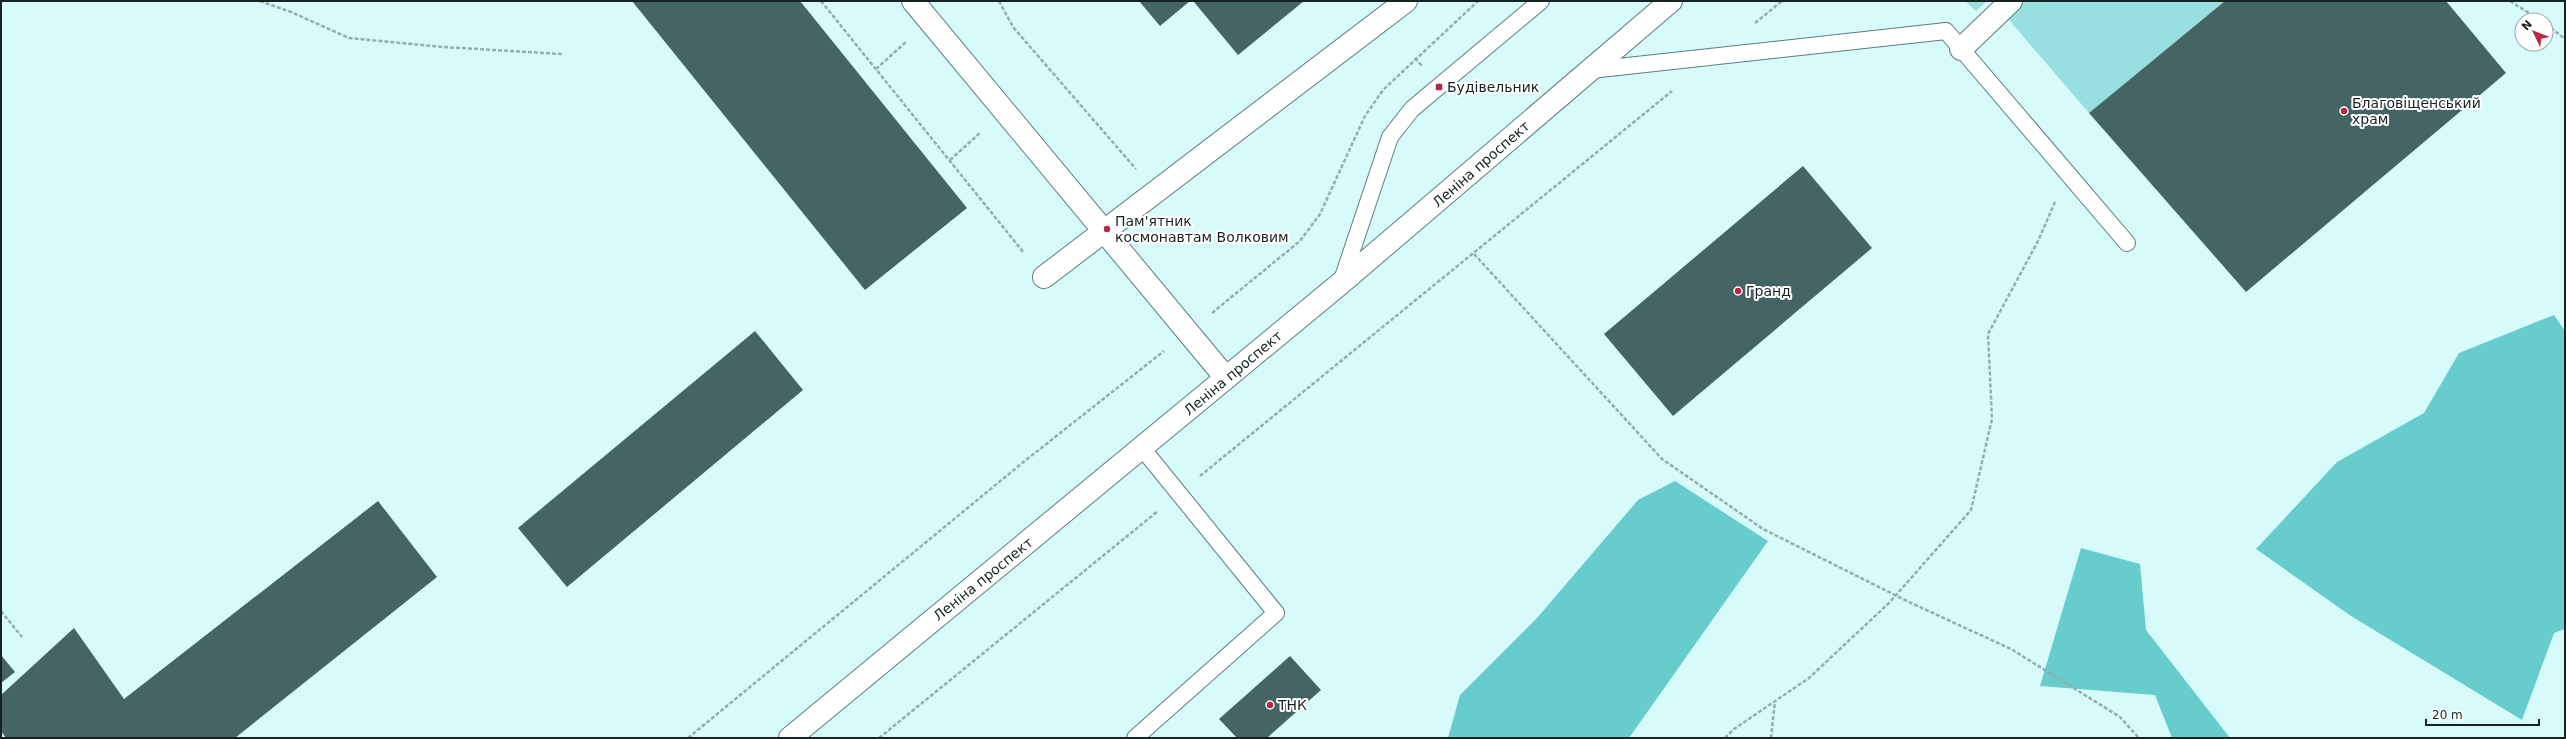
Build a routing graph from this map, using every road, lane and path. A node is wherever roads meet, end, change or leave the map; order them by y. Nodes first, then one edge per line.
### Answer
1 (260, 1) edge
2 (822, 1) edge
3 (913, 1) edge
4 (999, 1) edge
5 (1406, 1) edge
6 (1478, 1) edge
7 (1541, 1) edge
8 (1672, 1) edge
9 (1782, 1) edge
10 (2011, 1) edge
11 (2510, 1) edge
12 (2527, 12) edge
13 (930, 21) junction
14 (1751, 26) dead end
15 (2554, 30) edge
16 (2565, 39) edge
17 (1961, 50) junction
18 (562, 54) dead end
19 (876, 68) junction
20 (1591, 70) junction
21 (1676, 87) dead end
22 (1005, 110) junction
23 (950, 160) junction
24 (2068, 174) junction
25 (1155, 191) junction
26 (1105, 229) junction
27 (2128, 243) dead end
28 (1474, 254) dead end
29 (1044, 277) joint
30 (1341, 283) junction
31 (1189, 332) junction
32 (1226, 378) junction
33 (1142, 448) junction
34 (1194, 481) dead end
35 (1163, 506) dead end
36 (1895, 595) junction
37 (1, 611) edge
38 (22, 636) dead end
39 (1775, 701) junction
40 (688, 738) edge
41 (790, 738) edge
42 (879, 738) edge
43 (1135, 738) edge
44 (1726, 738) edge
45 (1771, 738) edge
46 (2139, 738) edge

1 - 18 path
2 - 19 path
3 - 13 main road
4 - 25 path
5 - 25 main road
6 - 31 path
7 - 30 lane
8 - 20 main road, Леніна проспект
9 - 14 path
10 - 17 main road
11 - 12 path
13 - 19 path
13 - 22 main road
15 - 16 path
17 - 20 lane
17 - 24 lane
19 - 23 path
20 - 30 main road, Леніна проспект
21 - 34 path
22 - 23 path
22 - 26 main road
23 - 29 path
24 - 27 lane
24 - 36 path
25 - 26 main road
26 - 29 main road
26 - 31 main road
28 - 36 path
30 - 32 main road, Леніна проспект
31 - 32 main road
31 - 40 path
32 - 33 main road, Леніна проспект
33 - 41 main road, Леніна проспект
33 - 43 lane
35 - 42 path
36 - 39 path
36 - 46 path
37 - 38 path
39 - 44 path
39 - 45 path

